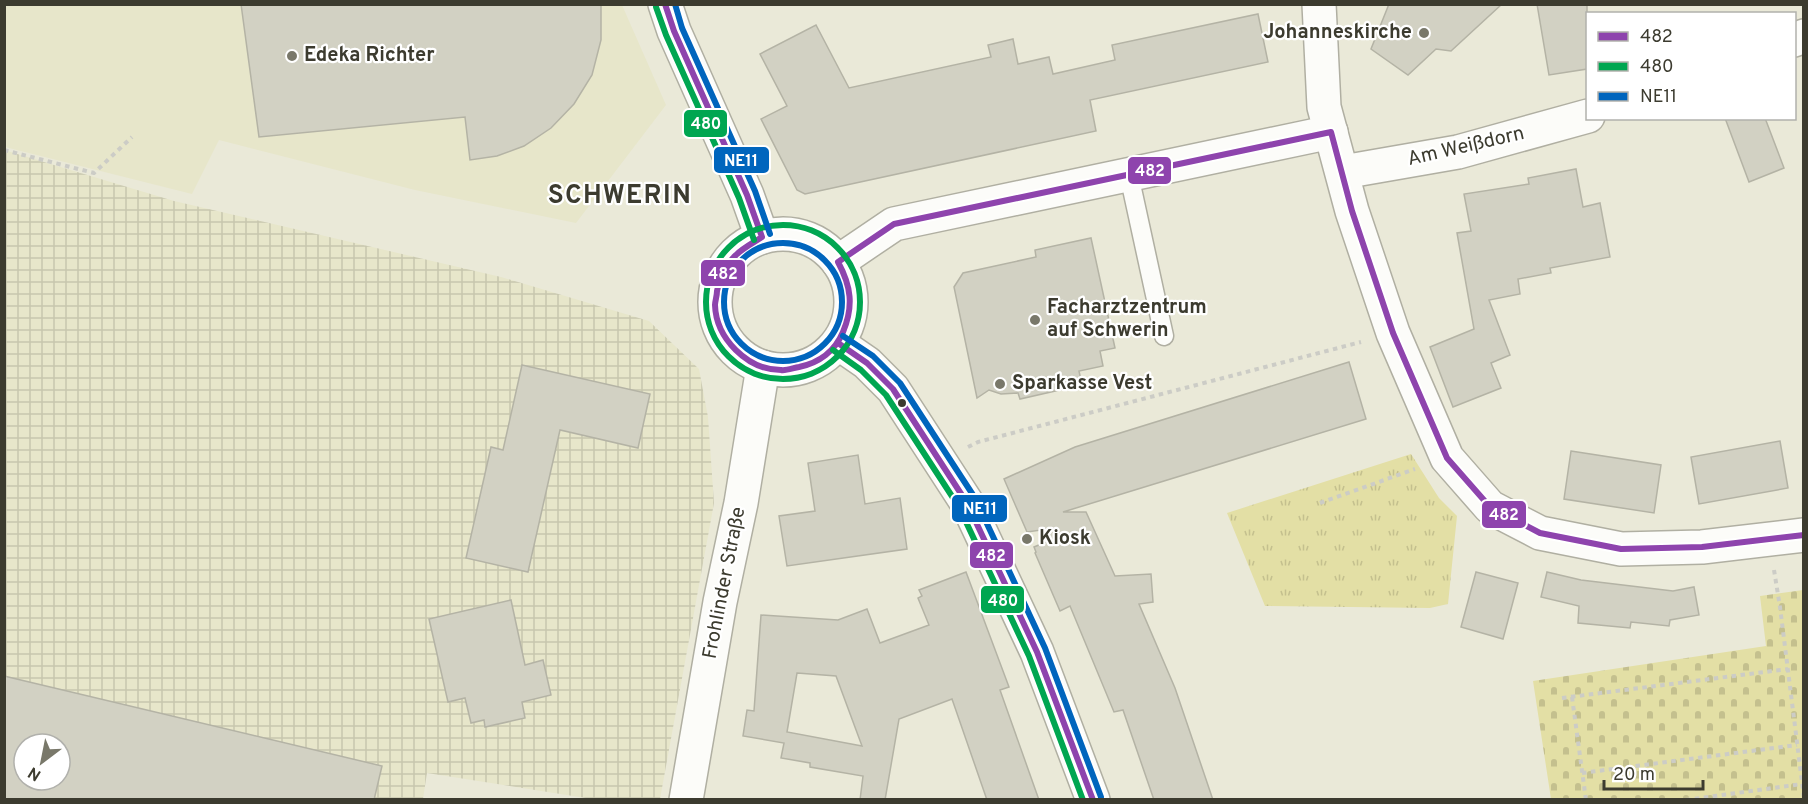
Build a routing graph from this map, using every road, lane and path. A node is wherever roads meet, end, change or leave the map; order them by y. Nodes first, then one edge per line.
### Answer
1 (665, 4) edge
2 (1319, 4) edge
3 (1586, 116) edge
4 (1331, 132) junction
5 (132, 137) dead end
6 (4, 150) edge
7 (1342, 172) junction
8 (1130, 175) junction
9 (762, 237) junction
10 (838, 262) junction
11 (1393, 333) junction
12 (1164, 336) dead end
13 (838, 343) junction
14 (763, 367) junction
15 (1447, 458) junction
16 (939, 460) junction
17 (1320, 503) dead end
18 (1803, 536) edge
19 (1769, 540) junction
20 (1788, 669) junction
21 (1572, 697) junction
22 (1562, 698) dead end
23 (1797, 745) junction
24 (1582, 773) junction
25 (1802, 784) junction
26 (1803, 798) edge
27 (686, 800) edge
28 (1093, 800) edge
29 (1586, 800) edge
30 (1686, 800) edge

1 - 9 street
2 - 4 street
3 - 7 street, Am Weißdorn
4 - 7 street
4 - 8 street
5 - 6 path
7 - 11 street
8 - 10 street
8 - 12 lane
9 - 10 street
9 - 14 street
10 - 13 street
11 - 15 street
11 - 16 path
13 - 14 street
13 - 16 street
14 - 27 street, Frohlinder Straße
15 - 17 path
15 - 19 street
16 - 28 street
18 - 19 street
19 - 20 path
20 - 21 path
20 - 23 path
21 - 22 path
21 - 24 path
23 - 24 path
23 - 25 path
24 - 29 path
25 - 26 path
25 - 30 path

